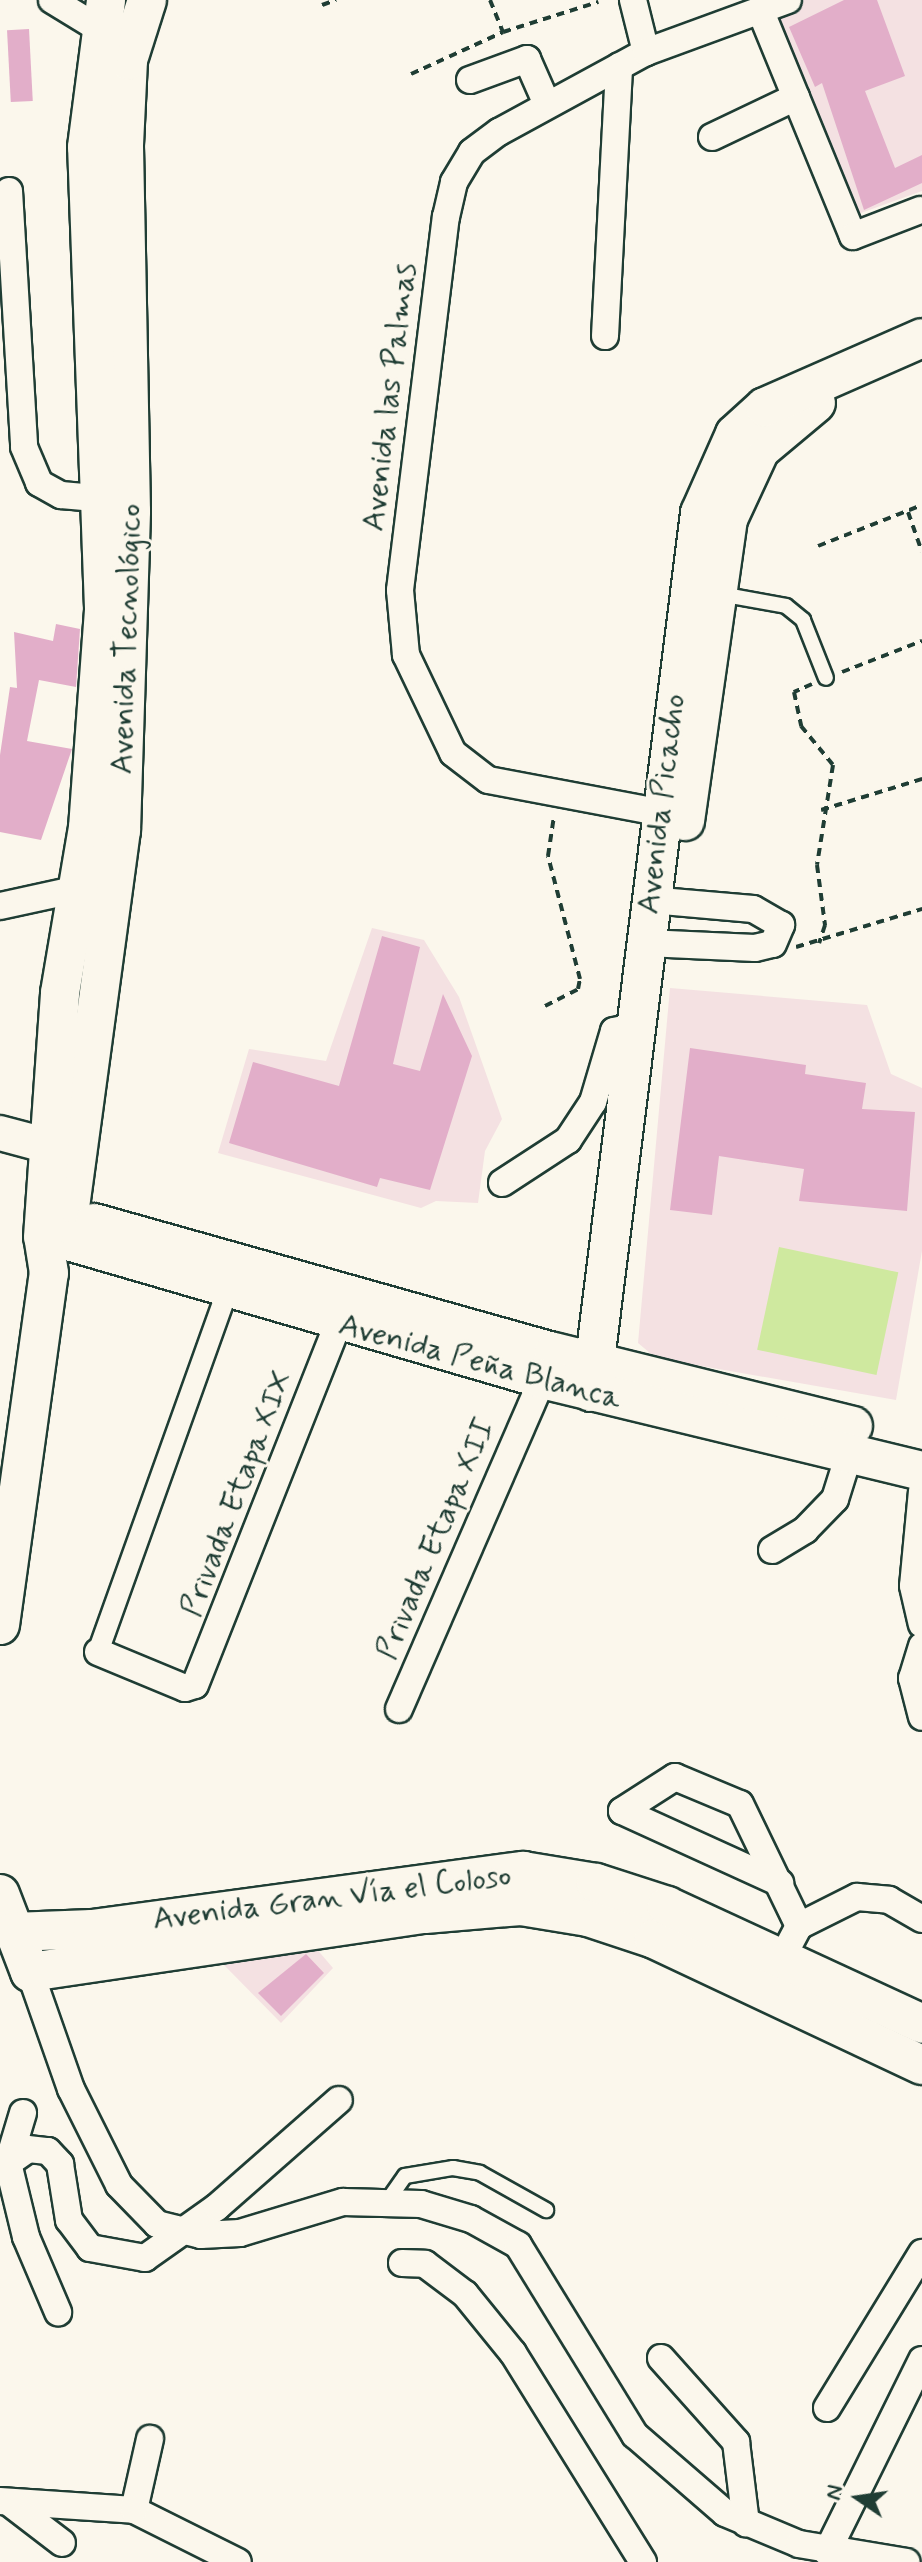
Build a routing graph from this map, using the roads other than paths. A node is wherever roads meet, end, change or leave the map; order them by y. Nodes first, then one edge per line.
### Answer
1 (52, 0) edge
2 (147, 0) edge
3 (633, 0) edge
4 (788, 0) edge
5 (761, 12) junction
6 (102, 14) edge
7 (646, 52) junction
8 (619, 66) junction
9 (470, 80) dead end
10 (796, 97) junction
11 (546, 102) junction
12 (712, 137) dead end
13 (9, 191) dead end
14 (920, 210) edge
15 (605, 336) dead end
16 (922, 338) edge
17 (922, 359) edge
18 (98, 498) junction
19 (718, 594) junction
20 (826, 678) road end
21 (673, 815) junction
22 (78, 889) junction
23 (663, 901) junction
24 (0, 906) edge
25 (658, 945) junction
26 (637, 1026) junction
27 (0, 1133) edge
28 (49, 1146) junction
29 (502, 1183) dead end
30 (55, 1235) junction
31 (227, 1292) junction
32 (338, 1324) junction
33 (548, 1366) junction
34 (606, 1380) junction
35 (922, 1444) edge
36 (850, 1451) junction
37 (922, 1471) edge
38 (922, 1491) edge
39 (8, 1516) edge
40 (772, 1550) dead end
41 (922, 1624) edge
42 (0, 1625) edge
43 (922, 1646) edge
44 (98, 1652) joint
45 (399, 1709) dead end
46 (922, 1717) edge
47 (780, 1883) junction
48 (0, 1894) edge
49 (922, 1919) edge
50 (799, 1926) junction
51 (7, 1933) edge
52 (781, 1959) junction
53 (30, 1972) junction
54 (922, 2024) edge
55 (922, 2065) edge
56 (339, 2100) dead end
57 (23, 2113) dead end
58 (8, 2163) junction
59 (386, 2203) junction
60 (546, 2210) dead end
61 (184, 2232) junction
62 (922, 2253) edge
63 (402, 2263) dead end
64 (58, 2312) dead end
65 (661, 2358) dead end
66 (922, 2360) edge
67 (827, 2408) dead end
68 (150, 2439) dead end
69 (5, 2502) edge
70 (134, 2510) junction
71 (746, 2523) junction
72 (62, 2543) dead end
73 (827, 2552) junction
74 (796, 2553) edge
75 (238, 2562) edge
76 (643, 2562) edge
77 (906, 2562) edge

1 - 6 street
2 - 30 main road, Avenida Tecnológico
3 - 7 street
4 - 5 street, Avenida las Palmas
5 - 7 street, Avenida las Palmas
5 - 10 street
6 - 18 main road, Avenida Tecnológico
7 - 8 street, Avenida las Palmas
8 - 11 street, Avenida las Palmas
8 - 15 street
9 - 11 street
10 - 12 street
10 - 14 street
11 - 21 street, Avenida las Palmas
13 - 18 street
16 - 21 main road, Avenida Picacho
17 - 19 main road, Avenida Picacho
18 - 22 main road, Avenida Tecnológico
19 - 20 lane
19 - 21 main road, Avenida Picacho
21 - 23 main road, Avenida Picacho
22 - 24 street
22 - 28 main road, Avenida Tecnológico
23 - 25 main road, Avenida Picacho
23 - 25 street
25 - 26 main road, Avenida Picacho
25 - 34 main road, Avenida Picacho
26 - 29 street
26 - 34 main road, Avenida Picacho
27 - 28 street
28 - 30 main road, Avenida Tecnológico
30 - 31 main road, Avenida Peña Blanca
30 - 33 main road, Avenida Peña Blanca
30 - 39 main road, Avenida Tecnológico
31 - 32 main road, Avenida Peña Blanca
31 - 44 street
32 - 33 main road, Avenida Peña Blanca
32 - 44 street, Privada Etapa XIX
33 - 34 main road, Avenida Peña Blanca
33 - 45 street, Privada Etapa XII
34 - 35 main road, Avenida Peña Blanca
34 - 36 main road, Avenida Peña Blanca
36 - 37 main road, Avenida Peña Blanca
36 - 40 street
38 - 41 street
39 - 42 main road, Avenida Tecnológico
43 - 46 street
47 - 47 street
47 - 50 street
48 - 51 main road
49 - 50 street
50 - 52 street
51 - 52 main road, Avenida Gran Vía el Coloso
51 - 53 main road
52 - 54 main road, Avenida Gran Vía el Coloso
53 - 55 main road, Avenida Gran Vía el Coloso
53 - 61 street
56 - 61 street
57 - 58 street
58 - 61 street
58 - 64 street
59 - 60 lane
59 - 61 street
59 - 71 street
62 - 67 street
63 - 76 street
65 - 71 street
66 - 73 street
68 - 70 street
69 - 70 street
69 - 72 street
70 - 75 street
71 - 74 street
73 - 74 street
73 - 77 street

